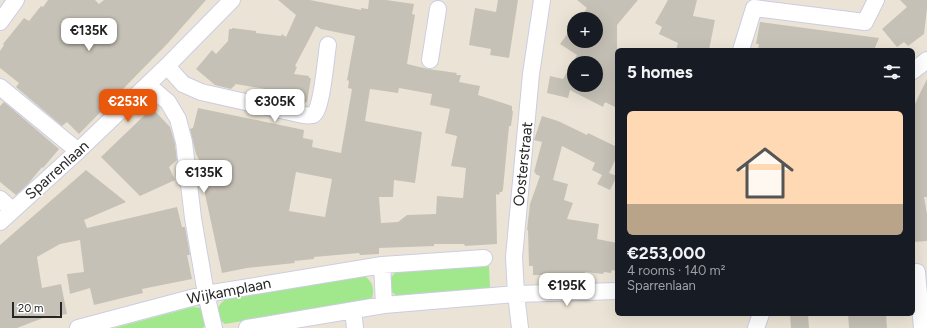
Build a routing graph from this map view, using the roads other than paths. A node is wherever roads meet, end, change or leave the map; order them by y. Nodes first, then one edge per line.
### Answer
1 (16, 0) edge
2 (232, 0) edge
3 (543, 0) edge
4 (876, 0) edge
5 (438, 9) dead end
6 (0, 22) edge
7 (328, 44) dead end
8 (742, 48) edge
9 (430, 60) dead end
10 (927, 60) edge
11 (167, 66) junction
12 (915, 69) edge
13 (148, 85) junction
14 (0, 87) edge
15 (78, 151) junction
16 (0, 199) edge
17 (12, 210) junction
18 (0, 222) edge
19 (484, 258) dead end
20 (382, 264) junction
21 (919, 272) edge
22 (615, 291) edge
23 (206, 294) junction
24 (516, 294) junction
25 (384, 305) junction
26 (353, 310) junction
27 (760, 316) edge
28 (78, 328) edge
29 (214, 328) edge
30 (247, 328) edge
31 (355, 328) edge
32 (520, 328) edge
33 (756, 328) edge
34 (922, 328) edge

1 - 6 street
2 - 11 street, Sparrenlaan
3 - 24 street, Oosterstraat
4 - 8 street
5 - 9 street
7 - 11 street
10 - 12 street
11 - 13 street, Sparrenlaan
13 - 15 street, Sparrenlaan
13 - 23 street
14 - 15 street
15 - 17 street, Sparrenlaan
16 - 17 street
17 - 18 street, Sparrenlaan
19 - 20 street, Wijkamplaan
20 - 23 street, Wijkamplaan
20 - 25 street
21 - 34 street
22 - 24 street
23 - 28 street, Wijkamplaan
23 - 29 street
24 - 25 street
24 - 32 street, Oosterstraat
25 - 26 street
26 - 30 street
26 - 31 street
27 - 33 street

